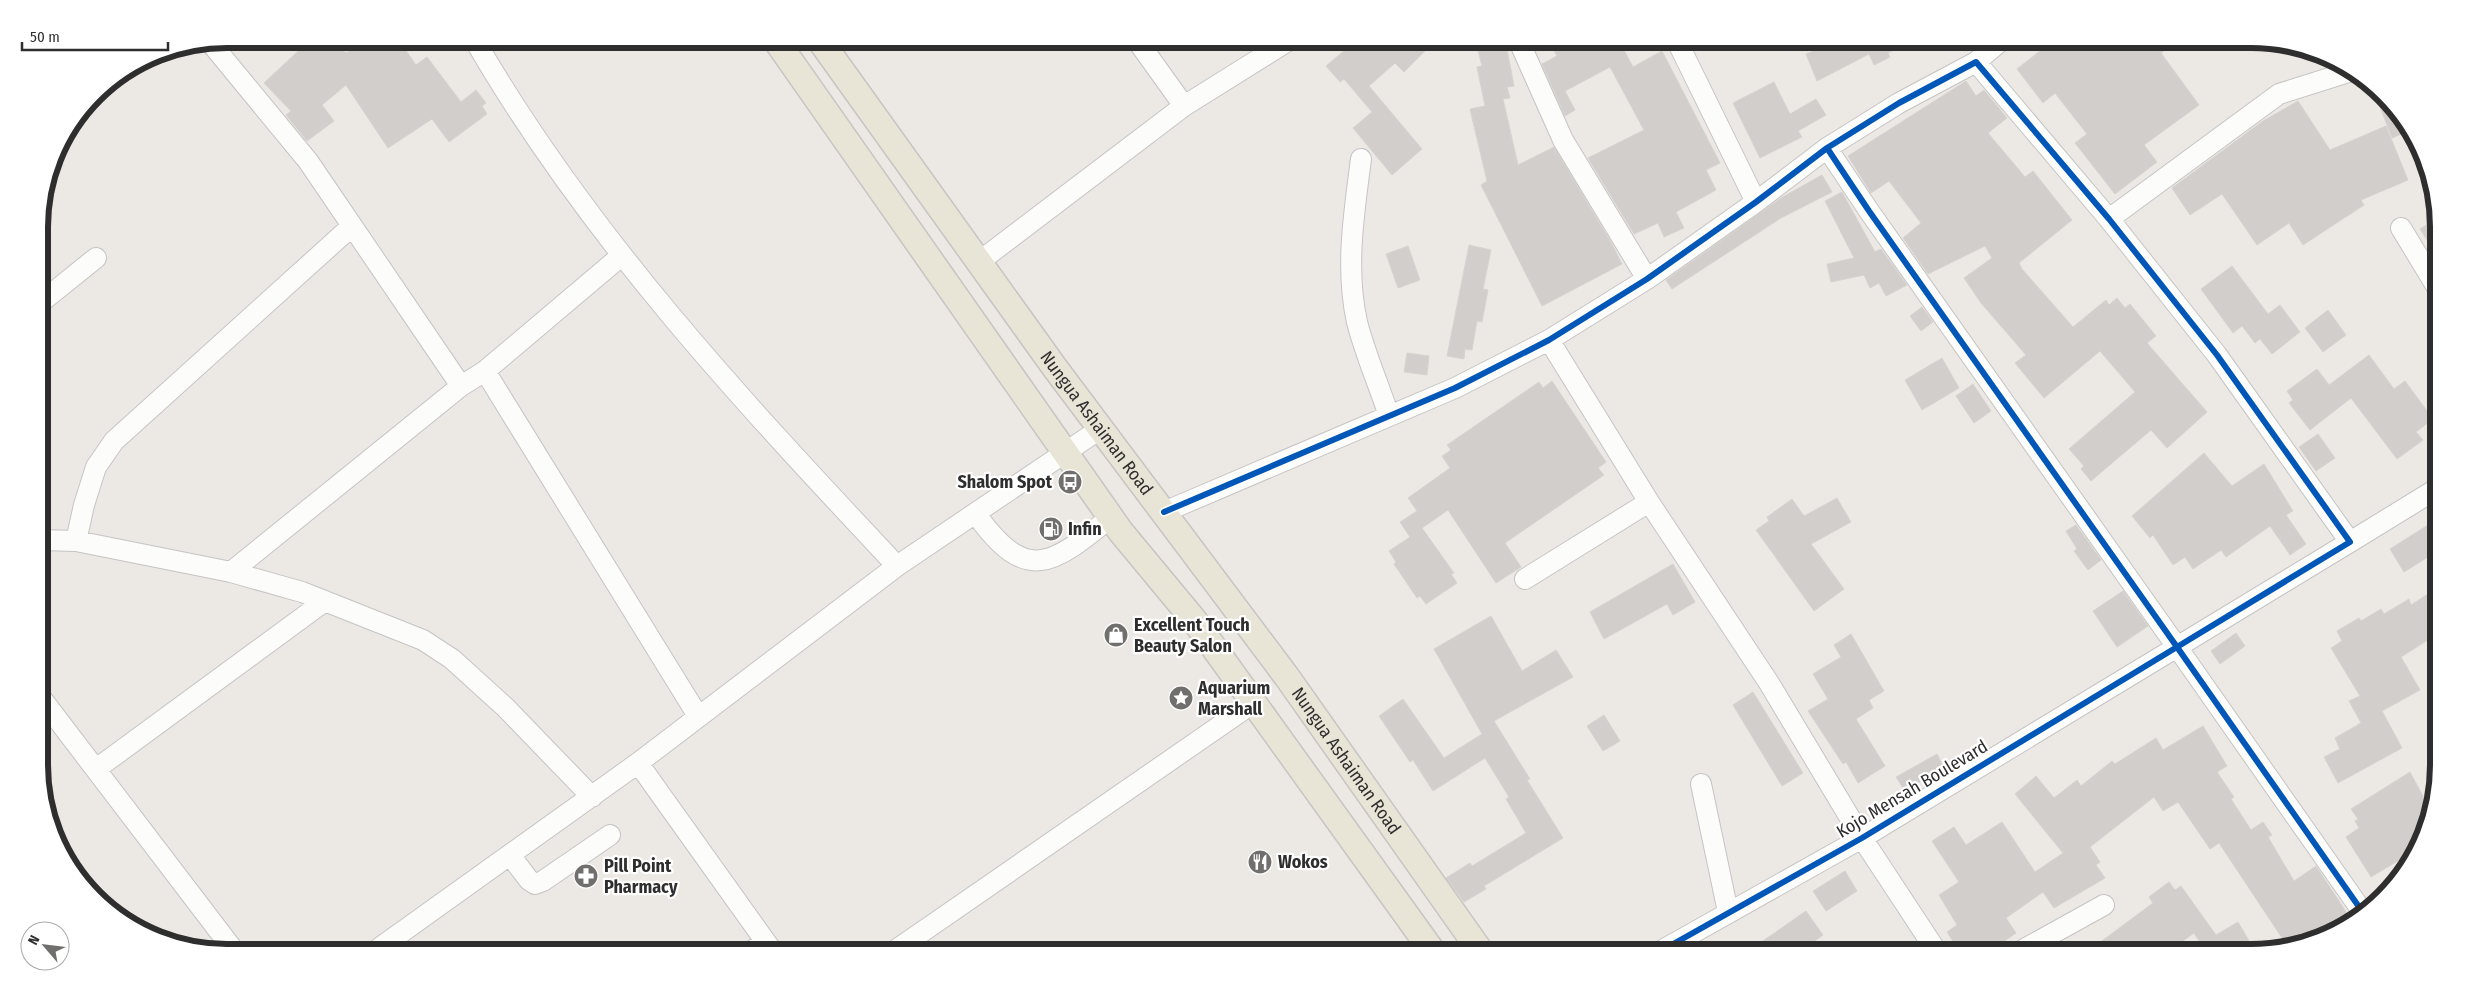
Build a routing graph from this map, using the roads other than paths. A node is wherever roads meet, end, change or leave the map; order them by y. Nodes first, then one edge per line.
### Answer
1 (215, 48) edge
2 (480, 48) edge
3 (782, 48) edge
4 (826, 48) edge
5 (1142, 48) edge
6 (1277, 48) edge
7 (1522, 48) edge
8 (1680, 48) edge
9 (1992, 48) edge
10 (1976, 62) junction
11 (2344, 74) edge
12 (1184, 106) junction
13 (1827, 148) junction
14 (1361, 160) dead end
15 (1756, 202) junction
16 (2109, 219) junction
17 (352, 226) junction
18 (2401, 228) dead end
19 (621, 256) junction
20 (96, 258) dead end
21 (980, 261) junction
22 (2430, 276) edge
23 (1646, 279) junction
24 (48, 297) edge
25 (1549, 340) junction
26 (485, 371) junction
27 (461, 386) junction
28 (1389, 416) junction
29 (1100, 429) junction
30 (1066, 454) junction
31 (2430, 496) edge
32 (1650, 502) junction
33 (1164, 512) junction
34 (976, 514) junction
35 (1111, 517) junction
36 (48, 540) edge
37 (76, 541) junction
38 (2350, 542) junction
39 (897, 566) junction
40 (232, 572) junction
41 (1525, 579) dead end
42 (325, 601) junction
43 (2177, 647) junction
44 (1253, 703) junction
45 (48, 707) edge
46 (698, 716) junction
47 (638, 763) junction
48 (96, 769) junction
49 (1701, 784) dead end
50 (592, 797) junction
51 (610, 835) dead end
52 (1862, 838) junction
53 (510, 855) junction
54 (2104, 905) dead end
55 (2359, 907) edge
56 (1728, 912) junction
57 (229, 944) edge
58 (385, 944) edge
59 (760, 944) edge
60 (905, 944) edge
61 (1427, 944) edge
62 (1476, 944) edge
63 (1673, 944) edge
64 (1932, 944) edge
65 (2033, 944) edge

1 - 17 street
2 - 19 street
3 - 30 main road
4 - 21 main road, Nungua Ashaiman Road
5 - 12 street
6 - 12 street
7 - 23 street
8 - 15 street
9 - 10 street
10 - 13 street
10 - 16 street
11 - 16 street
12 - 21 street
13 - 15 street
13 - 43 street
14 - 28 street
15 - 23 street
16 - 38 street
17 - 27 street
17 - 37 street
18 - 22 street
19 - 26 street
19 - 39 street
20 - 24 street
21 - 29 main road, Nungua Ashaiman Road
23 - 25 street
25 - 28 street
25 - 32 street
26 - 27 street
26 - 46 street
27 - 40 street
28 - 33 street
29 - 30 street
29 - 33 main road, Nungua Ashaiman Road
30 - 34 street
30 - 35 main road
31 - 38 street
32 - 41 street
32 - 52 street
33 - 62 main road, Nungua Ashaiman Road
34 - 35 street
34 - 39 street
35 - 44 main road
36 - 37 street
37 - 40 street
38 - 43 street, Kojo Mensah Boulevard
39 - 46 street
40 - 42 street
42 - 48 street
42 - 50 street
43 - 52 street, Kojo Mensah Boulevard
43 - 55 street
44 - 60 street
44 - 61 main road
45 - 48 street
46 - 47 street
47 - 50 street
47 - 59 street
48 - 57 street
49 - 56 street
50 - 53 street
51 - 53 street
52 - 56 street, Kojo Mensah Boulevard
52 - 64 street
53 - 58 street
54 - 65 street
56 - 63 street, Kojo Mensah Boulevard

